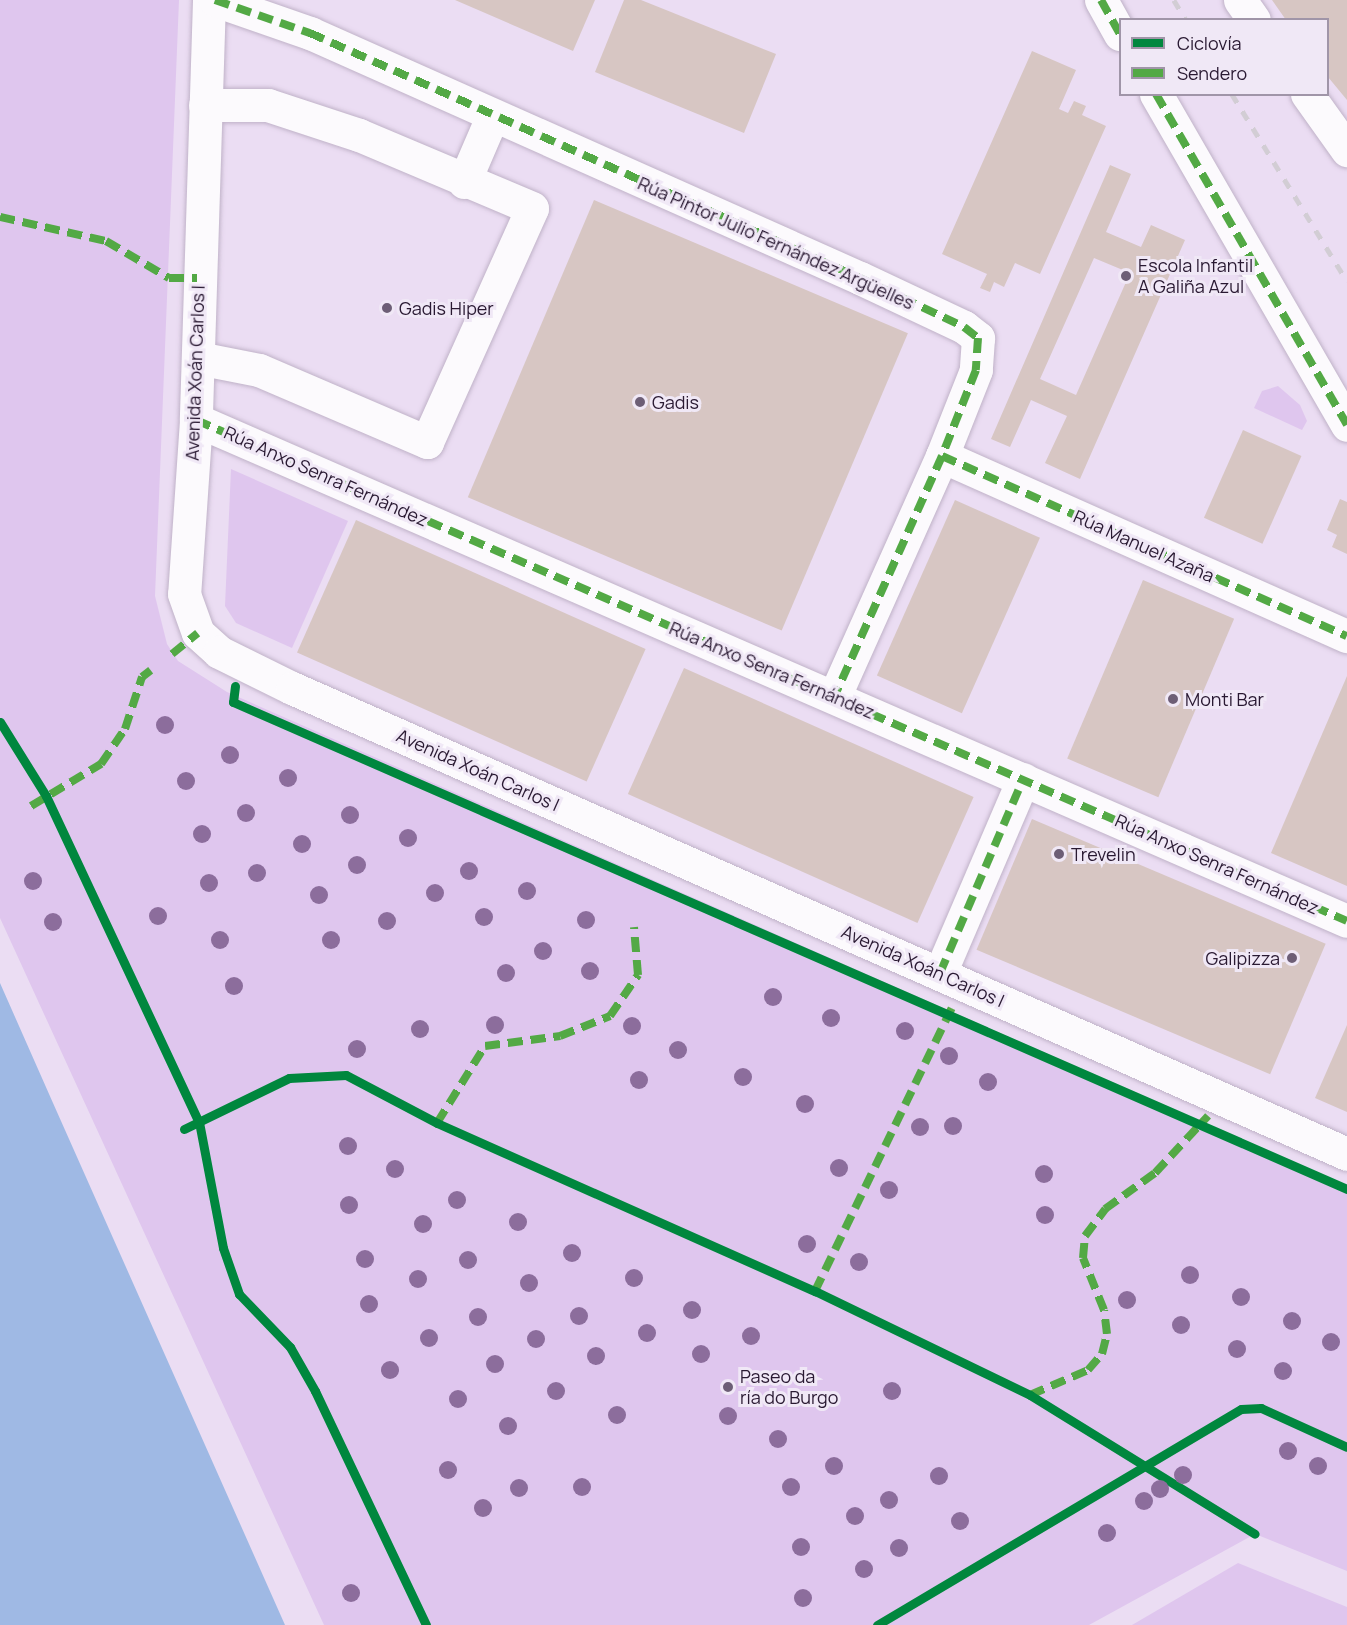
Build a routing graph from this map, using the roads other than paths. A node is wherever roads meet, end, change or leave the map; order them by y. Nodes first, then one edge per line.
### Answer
1 (209, 0) edge
2 (215, 0) edge
3 (1101, 0) edge
4 (1240, 0) edge
5 (1253, 18) edge
6 (1119, 32) edge
7 (1156, 96) edge
8 (1308, 96) edge
9 (205, 105) junction
10 (492, 117) junction
11 (1347, 150) edge
12 (464, 182) junction
13 (198, 358) junction
14 (196, 420) junction
15 (1347, 425) edge
16 (942, 456) junction
17 (1347, 636) edge
18 (834, 697) junction
19 (1023, 779) junction
20 (1347, 921) edge
21 (940, 973) junction
22 (1347, 1154) edge

1 - 9 street, Avenida Xoán Carlos I
2 - 10 street, Rúa Pintor Julio Fernández Argüelles
3 - 6 street
4 - 5 street
7 - 15 street
8 - 11 street
9 - 12 street
9 - 13 street, Avenida Xoán Carlos I
10 - 12 street
10 - 16 street, Rúa Pintor Julio Fernández Argüelles
12 - 13 street
13 - 14 street, Avenida Xoán Carlos I
14 - 18 street, Rúa Anxo Senra Fernández
14 - 21 street, Avenida Xoán Carlos I
16 - 17 street, Rúa Manuel Azaña
16 - 18 street, Rúa Pintor Julio Fernández Argüelles
18 - 19 street, Rúa Anxo Senra Fernández
19 - 20 street, Rúa Anxo Senra Fernández
19 - 21 street
21 - 22 street, Avenida Xoán Carlos I

